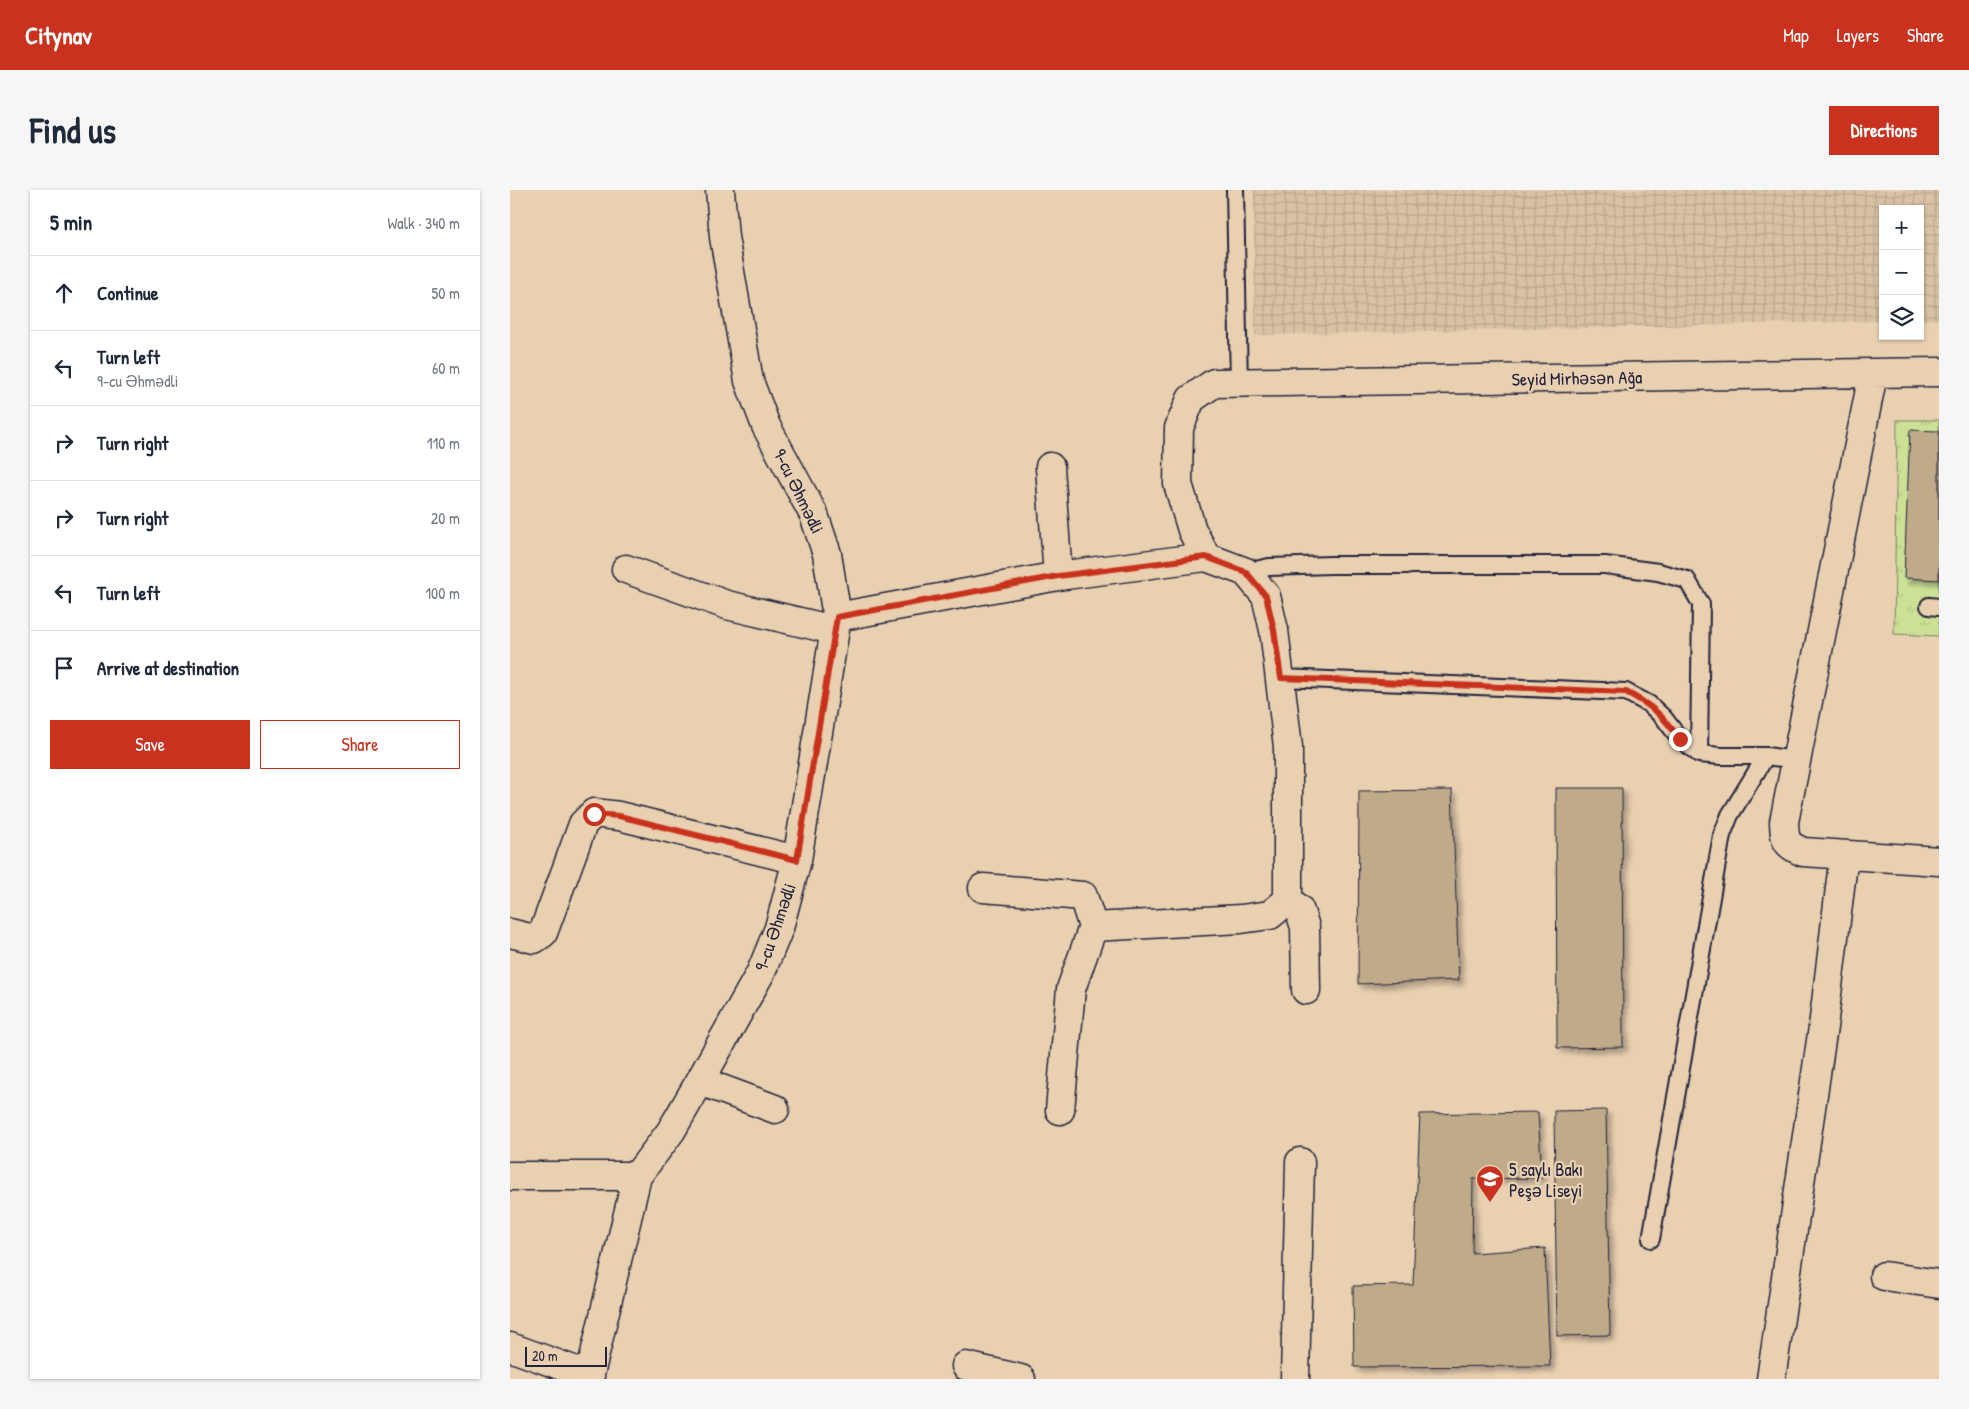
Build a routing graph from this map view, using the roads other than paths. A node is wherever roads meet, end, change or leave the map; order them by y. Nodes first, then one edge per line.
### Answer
1 (720, 190) edge
2 (1235, 190) edge
3 (1939, 372) edge
4 (1873, 374) junction
5 (1227, 383) junction
6 (1050, 467) dead end
7 (1206, 557) junction
8 (626, 569) dead end
9 (1246, 572) junction
10 (1058, 576) junction
11 (836, 623) junction
12 (1281, 678) junction
13 (1699, 754) junction
14 (1766, 756) junction
15 (1796, 760) junction
16 (1844, 856) junction
17 (797, 860) junction
18 (1939, 861) edge
19 (984, 888) dead end
20 (1288, 900) junction
21 (1093, 928) junction
22 (510, 933) edge
23 (1306, 990) dead end
24 (700, 1081) junction
25 (775, 1109) dead end
26 (1060, 1110) dead end
27 (1300, 1162) dead end
28 (510, 1176) edge
29 (637, 1176) junction
30 (1651, 1239) dead end
31 (1884, 1276) dead end
32 (1939, 1284) edge
33 (510, 1348) edge
34 (966, 1366) dead end
35 (590, 1378) edge
36 (1021, 1379) edge
37 (1295, 1379) edge
38 (1771, 1379) edge

1 - 11 street, 9-cu Əhmədli
2 - 5 lane
3 - 4 street, Seyid Mirhəsən Ağa
4 - 5 street, Seyid Mirhəsən Ağa
4 - 15 street
5 - 7 street
6 - 10 street
7 - 9 street
7 - 10 street
8 - 11 street
9 - 12 street
9 - 13 lane
10 - 11 street
11 - 17 street, 9-cu Əhmədli
12 - 13 lane
12 - 20 street
13 - 14 lane
14 - 15 lane
14 - 30 lane
15 - 16 street
16 - 18 street
16 - 38 street
17 - 22 street
17 - 24 street, 9-cu Əhmədli
19 - 21 street
20 - 21 street
20 - 23 street
21 - 26 street
24 - 25 street
24 - 29 street, 9-cu Əhmədli
27 - 37 street
28 - 29 street
29 - 35 street, 9-cu Əhmədli
31 - 32 street
33 - 35 street
34 - 36 street

